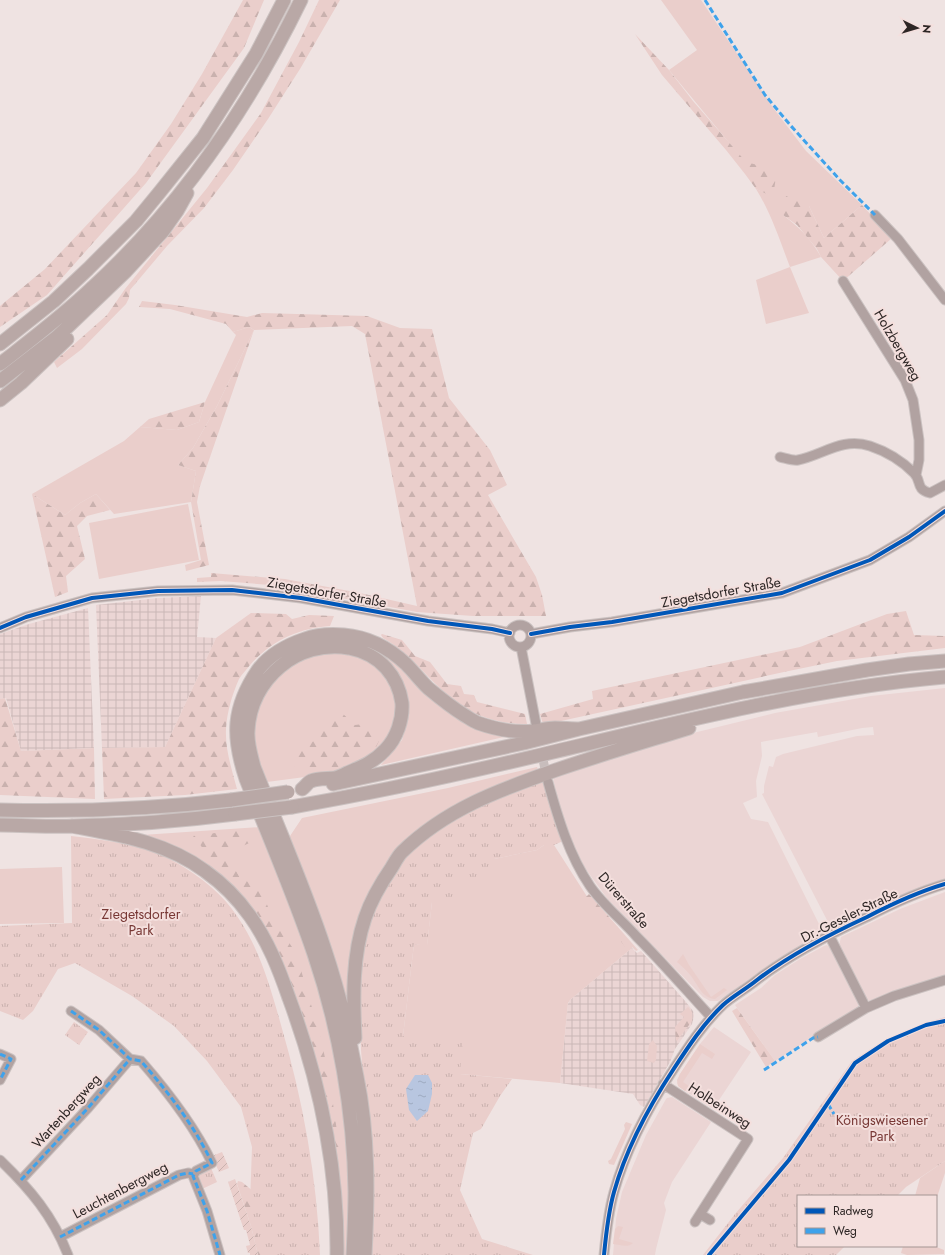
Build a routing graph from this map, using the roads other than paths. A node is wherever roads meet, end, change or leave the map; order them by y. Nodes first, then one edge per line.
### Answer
1 (284, 0) edge
2 (301, 0) edge
3 (197, 171) junction
4 (875, 215) dead end
5 (126, 271) junction
6 (843, 281) dead end
7 (945, 300) edge
8 (0, 344) edge
9 (0, 364) edge
10 (0, 381) edge
11 (0, 400) edge
12 (780, 457) dead end
13 (916, 475) junction
14 (945, 485) edge
15 (945, 511) edge
16 (0, 628) edge
17 (510, 633) junction
18 (531, 634) junction
19 (521, 647) junction
20 (945, 661) edge
21 (945, 677) edge
22 (748, 707) junction
23 (536, 724) tunnel mouth
24 (579, 729) junction
25 (548, 782) tunnel mouth
26 (302, 789) junction
27 (0, 810) edge
28 (0, 825) edge
29 (72, 826) junction
30 (945, 884) edge
31 (829, 934) junction
32 (945, 980) edge
33 (866, 1008) junction
34 (71, 1011) dead end
35 (711, 1017) junction
36 (818, 1037) dead end
37 (0, 1054) edge
38 (130, 1059) junction
39 (358, 1078) junction
40 (0, 1080) edge
41 (663, 1084) junction
42 (0, 1160) edge
43 (193, 1174) junction
44 (21, 1180) junction
45 (700, 1214) junction
46 (710, 1220) dead end
47 (695, 1222) dead end
48 (60, 1237) junction
49 (68, 1255) edge
50 (220, 1255) edge
51 (337, 1255) edge
52 (353, 1255) edge
53 (365, 1255) edge
54 (604, 1255) edge

1 - 8 highway
2 - 3 highway
3 - 5 highway
3 - 9 highway
4 - 7 street
5 - 10 highway
5 - 11 highway
6 - 13 street, Holzbergweg
12 - 13 street
13 - 14 street
15 - 18 street, Ziegetsdorfer Straße
16 - 17 street, Ziegetsdorfer Straße
17 - 18 street
17 - 19 street
18 - 19 street
19 - 23 street
20 - 24 highway
21 - 22 highway
22 - 29 highway, bridge
22 - 39 highway
24 - 26 highway
24 - 52 highway
25 - 35 street, Dürerstraße
26 - 27 highway, bridge
26 - 39 highway
28 - 29 highway
29 - 51 highway
30 - 31 street, Dr.-Gessler-Straße
31 - 33 street
31 - 35 street, Dr.-Gessler-Straße
32 - 33 street
33 - 36 street
34 - 38 street
35 - 41 street, Dr.-Gessler-Straße
37 - 40 street
38 - 43 street, Leuchtenbergweg
38 - 44 street, Wartenbergweg
39 - 53 highway
41 - 45 street, Holbeinweg
41 - 54 street, Dr.-Gessler-Straße
42 - 44 street
43 - 48 street, Leuchtenbergweg
43 - 50 street
44 - 48 street
45 - 46 street
45 - 47 street, Holbeinweg
48 - 49 street

